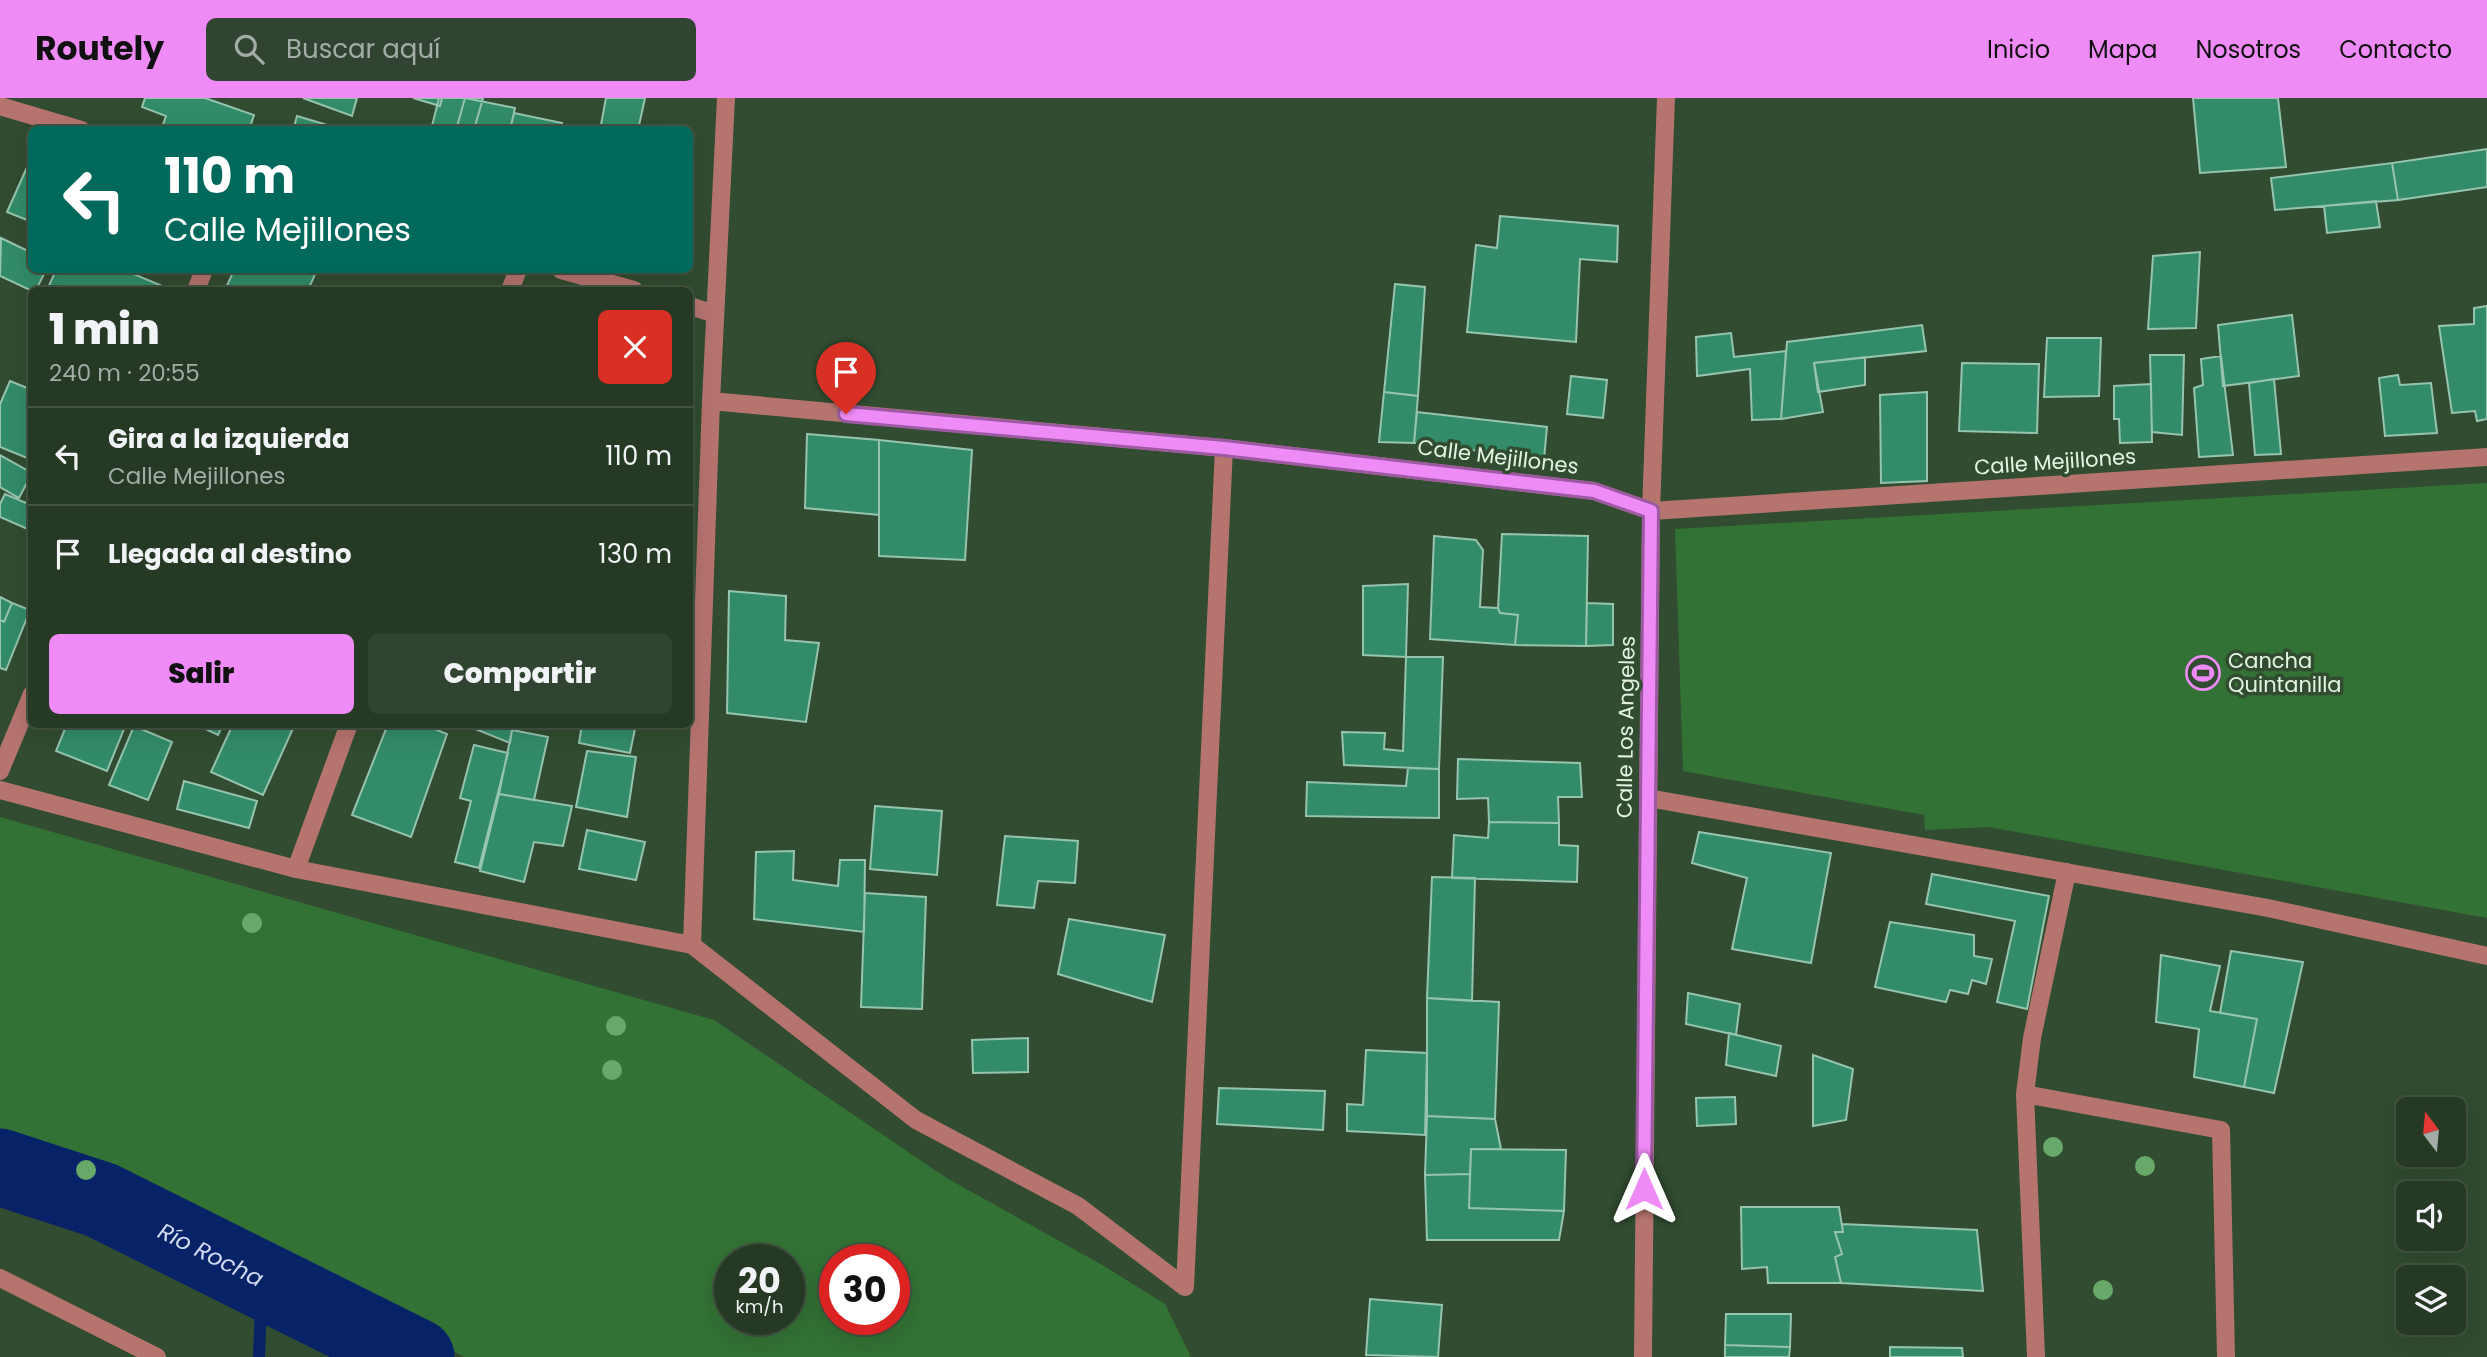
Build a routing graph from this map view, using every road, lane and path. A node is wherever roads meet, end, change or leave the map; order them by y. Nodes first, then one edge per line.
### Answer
1 (726, 98) edge
2 (1667, 98) edge
3 (0, 106) edge
4 (68, 126) edge
5 (572, 273) edge
6 (623, 287) edge
7 (693, 307) edge
8 (715, 314) junction
9 (711, 401) junction
10 (1224, 448) junction
11 (2487, 457) edge
12 (1651, 511) junction
13 (28, 704) edge
14 (348, 728) edge
15 (0, 771) edge
16 (0, 790) edge
17 (1648, 798) junction
18 (296, 869) junction
19 (2067, 872) junction
20 (692, 945) junction
21 (2487, 956) edge
22 (2025, 1094) junction
23 (0, 1278) edge
24 (157, 1357) edge
25 (1643, 1357) edge
26 (2036, 1357) edge
27 (2226, 1357) edge

1 - 8 street
2 - 12 street, Calle Los Angeles
3 - 4 street
5 - 6 street
7 - 8 street
8 - 9 street
9 - 10 street, Calle Mejillones
9 - 20 street
10 - 12 street, Calle Mejillones
10 - 20 street
11 - 12 street, Calle Mejillones
12 - 17 street, Calle Los Angeles
13 - 15 street
14 - 18 street
16 - 18 street
17 - 19 street
17 - 25 street, Calle Los Angeles
18 - 20 street
19 - 21 street
19 - 22 street
22 - 26 street
22 - 27 street
23 - 24 street

